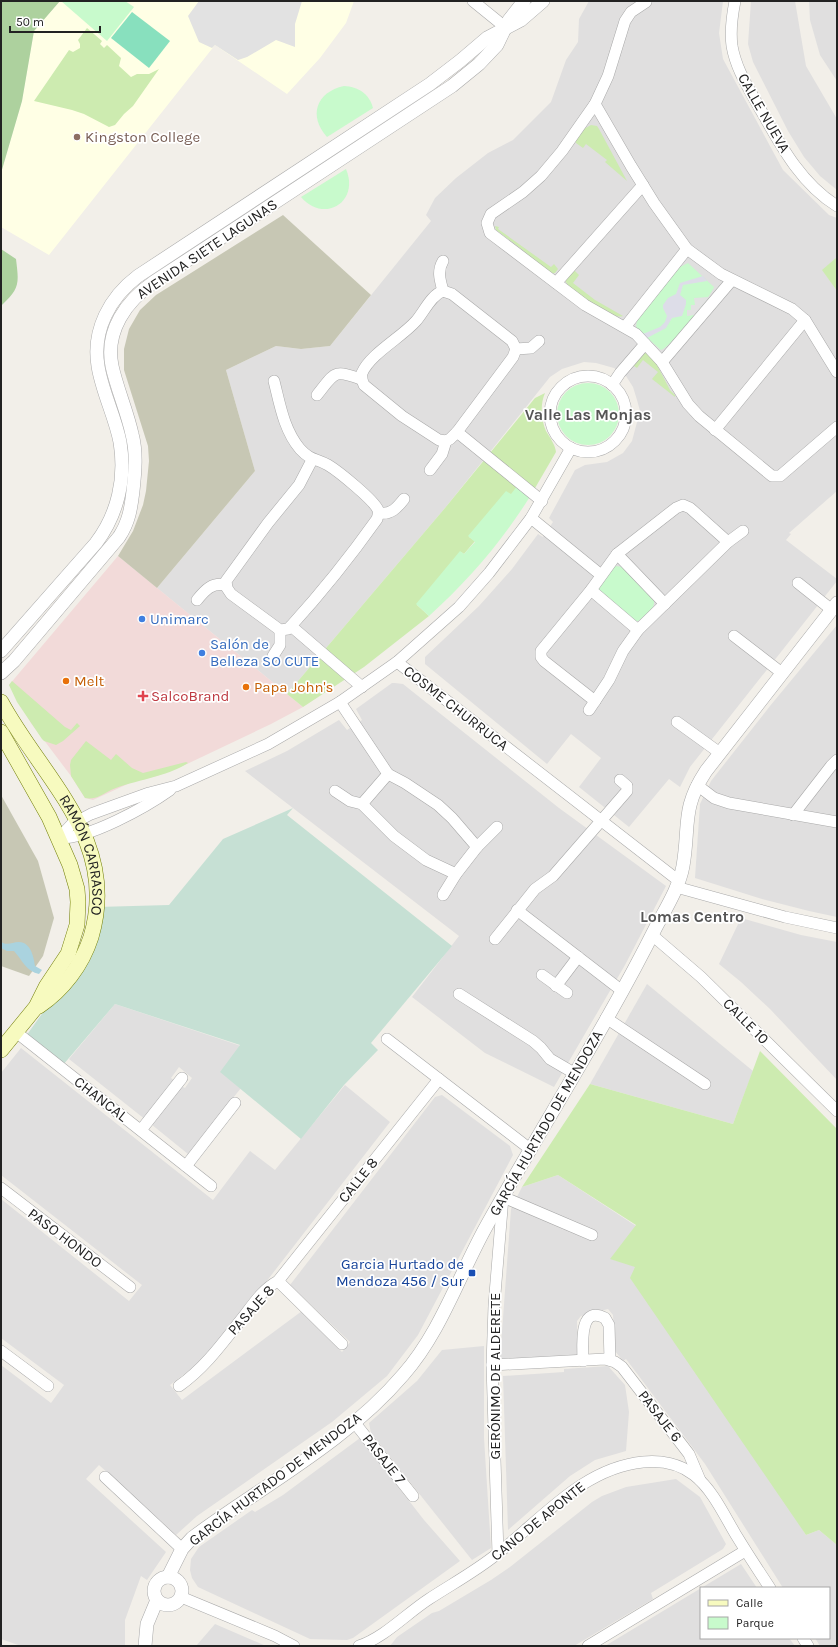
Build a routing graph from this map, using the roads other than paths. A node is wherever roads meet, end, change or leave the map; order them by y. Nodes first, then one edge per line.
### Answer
1 (473, 1) edge
2 (524, 1) edge
3 (543, 1) edge
4 (735, 1) edge
5 (646, 2) dead end
6 (505, 27) junction
7 (595, 104) junction
8 (643, 185) junction
9 (837, 206) edge
10 (687, 249) junction
11 (444, 261) dead end
12 (732, 280) junction
13 (556, 283) junction
14 (443, 291) junction
15 (805, 320) junction
16 (626, 326) junction
17 (539, 341) dead end
18 (645, 344) junction
19 (516, 350) junction
20 (662, 362) junction
21 (837, 372) edge
22 (361, 379) junction
23 (274, 381) dead end
24 (612, 385) junction
25 (317, 395) dead end
26 (837, 427) edge
27 (716, 430) junction
28 (457, 432) junction
29 (446, 441) junction
30 (571, 448) junction
31 (312, 460) junction
32 (122, 468) junction
33 (430, 470) dead end
34 (134, 482) junction
35 (404, 499) dead end
36 (542, 501) junction
37 (379, 513) junction
38 (531, 518) junction
39 (743, 531) dead end
40 (728, 542) junction
41 (617, 554) junction
42 (601, 575) junction
43 (798, 583) dead end
44 (226, 585) junction
45 (591, 590) junction
46 (197, 600) dead end
47 (665, 604) junction
48 (835, 606) edge
49 (286, 628) junction
50 (638, 630) junction
51 (734, 636) dead end
52 (1, 651) edge
53 (273, 656) dead end
54 (397, 662) junction
55 (1, 673) edge
56 (782, 673) junction
57 (362, 688) junction
58 (1, 702) edge
59 (340, 702) junction
60 (677, 722) dead end
61 (1, 732) edge
62 (720, 754) junction
63 (837, 760) edge
64 (388, 774) junction
65 (620, 780) dead end
66 (176, 786) junction
67 (696, 786) junction
68 (335, 791) dead end
69 (362, 804) junction
70 (793, 814) junction
71 (78, 821) junction
72 (602, 821) junction
73 (837, 822) edge
74 (497, 827) dead end
75 (84, 834) junction
76 (59, 838) junction
77 (477, 847) junction
78 (456, 874) junction
79 (678, 884) junction
80 (443, 895) dead end
81 (517, 910) junction
82 (837, 928) edge
83 (652, 935) junction
84 (495, 939) dead end
85 (578, 957) junction
86 (542, 975) dead end
87 (556, 986) junction
88 (621, 990) junction
89 (567, 993) dead end
90 (459, 994) dead end
91 (36, 1007) junction
92 (606, 1018) junction
93 (16, 1032) junction
94 (387, 1039) dead end
95 (1, 1050) edge
96 (574, 1073) junction
97 (182, 1078) dead end
98 (439, 1079) junction
99 (705, 1084) dead end
100 (235, 1103) dead end
101 (837, 1111) edge
102 (141, 1130) junction
103 (530, 1149) junction
104 (186, 1166) junction
105 (211, 1186) dead end
106 (1, 1188) edge
107 (503, 1197) junction
108 (592, 1236) dead end
109 (278, 1281) junction
110 (130, 1287) dead end
111 (342, 1344) dead end
112 (1, 1351) edge
113 (583, 1360) junction
114 (610, 1360) junction
115 (492, 1365) junction
116 (48, 1386) dead end
117 (179, 1386) dead end
118 (354, 1422) junction
119 (105, 1477) dead end
120 (700, 1480) junction
121 (413, 1496) dead end
122 (182, 1549) junction
123 (746, 1551) junction
124 (498, 1554) junction
125 (168, 1577) junction
126 (769, 1587) edge
127 (181, 1597) junction
128 (157, 1600) junction
129 (382, 1634) junction
130 (145, 1646) edge
131 (294, 1646) edge
132 (359, 1646) edge
133 (376, 1646) edge
134 (588, 1646) edge

1 - 6 street
2 - 6 street, AVENIDA SIETE LAGUNAS
3 - 6 street, AVENIDA SIETE LAGUNAS
4 - 9 street, CALLE NUEVA
5 - 7 street
6 - 32 street, AVENIDA SIETE LAGUNAS
6 - 34 street, AVENIDA SIETE LAGUNAS
7 - 8 street
7 - 13 street
8 - 10 street
8 - 13 street
10 - 12 street
10 - 16 street
11 - 14 street
12 - 15 street
12 - 20 street
13 - 16 street
14 - 19 street
14 - 22 street
15 - 21 street
15 - 27 street
16 - 18 street
17 - 19 street
18 - 20 street
18 - 24 street
19 - 28 street
20 - 27 street
22 - 25 street
22 - 29 street
23 - 31 street
24 - 30 street
24 - 30 street
26 - 27 street
28 - 29 street
28 - 36 street
29 - 33 street
30 - 36 street
31 - 37 street
31 - 44 street
32 - 34 street
32 - 52 street, AVENIDA SIETE LAGUNAS
34 - 55 street, AVENIDA SIETE LAGUNAS
35 - 37 street
36 - 38 street
37 - 49 street
38 - 42 street
38 - 54 street
39 - 40 street
40 - 41 street
40 - 47 street
41 - 42 street
41 - 47 street
42 - 45 street
43 - 48 street
44 - 46 street
44 - 49 street
45 - 50 street
45 - 50 street
47 - 50 street
48 - 56 street, GARCÍA HURTADO DE MENDOZA
49 - 53 street
49 - 57 street
51 - 56 street
54 - 57 street, COSME CHURRUCA
54 - 72 street, COSME CHURRUCA
56 - 62 street, GARCÍA HURTADO DE MENDOZA
57 - 59 street, COSME CHURRUCA
58 - 71 main road, RAMÓN CARRASCO
59 - 64 street
59 - 66 street, COSME CHURRUCA
60 - 62 street
61 - 76 main road, RAMÓN CARRASCO
62 - 67 street, GARCÍA HURTADO DE MENDOZA
63 - 70 street
64 - 69 street
64 - 77 street
65 - 72 street
66 - 71 street, COSME CHURRUCA
66 - 75 street, COSME CHURRUCA
67 - 70 street
67 - 79 street, GARCÍA HURTADO DE MENDOZA
68 - 69 street
69 - 78 street
70 - 73 street
71 - 75 main road, RAMÓN CARRASCO
71 - 76 street, COSME CHURRUCA
72 - 79 street, COSME CHURRUCA
72 - 81 street
74 - 77 street
75 - 76 street, COSME CHURRUCA
75 - 91 main road, RAMÓN CARRASCO
76 - 91 main road, RAMÓN CARRASCO
77 - 78 street
78 - 80 street
79 - 82 street, COSME CHURRUCA
79 - 83 street, GARCÍA HURTADO DE MENDOZA
81 - 84 street
81 - 85 street
83 - 88 street, GARCÍA HURTADO DE MENDOZA
83 - 101 street, CALLE 10
85 - 87 street
85 - 88 street
86 - 87 street
87 - 89 street
88 - 92 street, GARCÍA HURTADO DE MENDOZA
90 - 96 street
91 - 93 main road, RAMÓN CARRASCO
92 - 96 street, GARCÍA HURTADO DE MENDOZA
92 - 99 street
93 - 95 main road, RAMÓN CARRASCO
93 - 102 street, CHANCAL
94 - 98 street
96 - 103 street, GARCÍA HURTADO DE MENDOZA
97 - 102 street
98 - 103 street
98 - 109 street, CALLE 8
100 - 104 street
102 - 104 street, CHANCAL
103 - 107 street, GARCÍA HURTADO DE MENDOZA
104 - 105 street, CHANCAL
106 - 110 street, PASO HONDO
107 - 108 street
107 - 115 street, GERÓNIMO DE ALDERETE
107 - 118 street, GARCÍA HURTADO DE MENDOZA
109 - 111 street, PASAJE 8
109 - 117 street, PASAJE 8
112 - 116 street
113 - 114 street
113 - 114 street
113 - 115 street
114 - 120 street, PASAJE 6
115 - 124 street, GERÓNIMO DE ALDERETE
118 - 121 street, PASAJE 7
118 - 122 street, GARCÍA HURTADO DE MENDOZA
119 - 122 street
120 - 123 street, CANO DE APONTE
120 - 124 street, CANO DE APONTE
122 - 125 street, GARCÍA HURTADO DE MENDOZA
123 - 126 street, CANO DE APONTE
123 - 134 street
124 - 129 street, CANO DE APONTE
125 - 127 street
125 - 128 street
127 - 128 street
127 - 131 street
128 - 130 street
129 - 132 street, CANO DE APONTE
129 - 133 street, CANO DE APONTE

